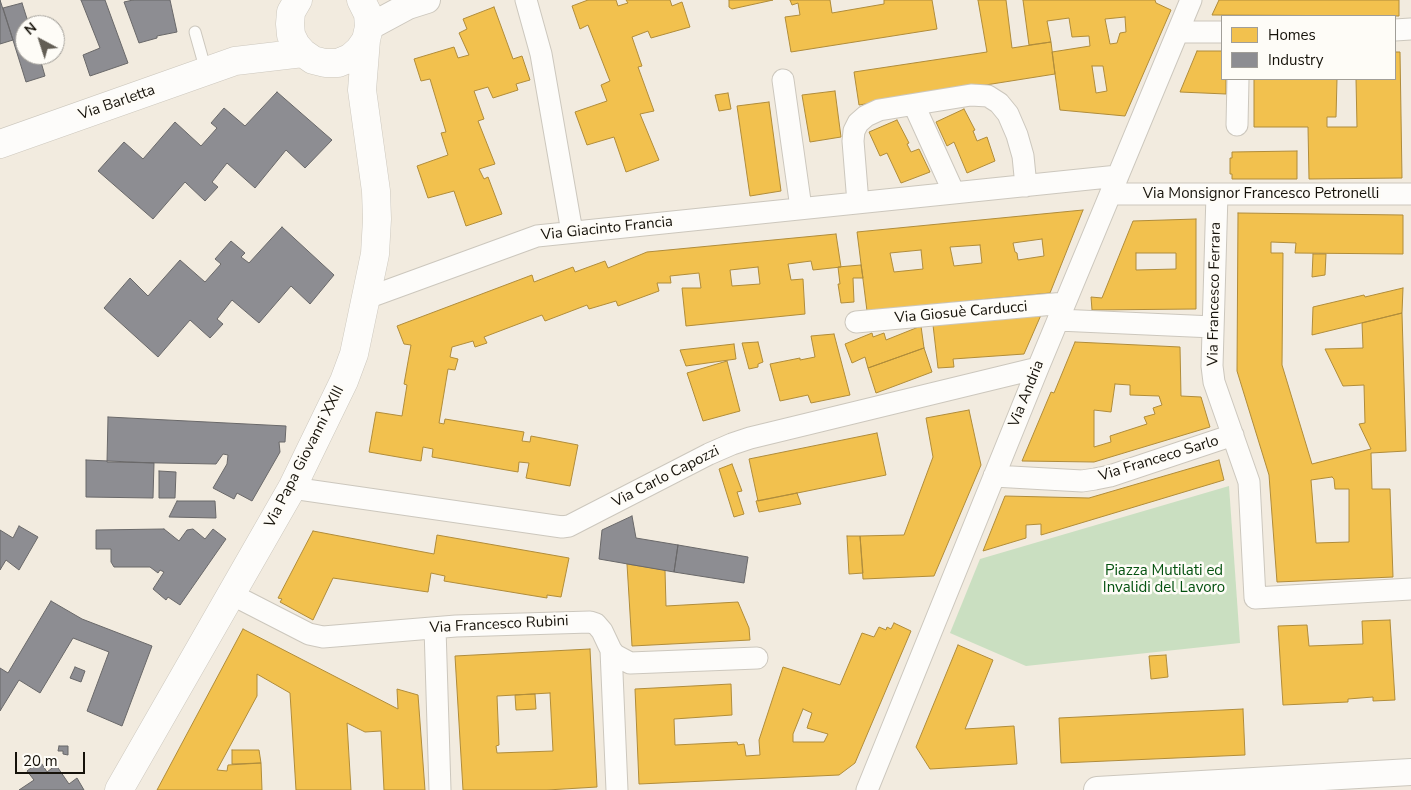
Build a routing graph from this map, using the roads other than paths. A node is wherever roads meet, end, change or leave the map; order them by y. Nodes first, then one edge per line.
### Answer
1 (526, 0) edge
2 (1191, 0) edge
3 (418, 3) edge
4 (294, 12) edge
5 (365, 17) edge
6 (1396, 30) edge
7 (1411, 30) edge
8 (195, 32) dead end
9 (1178, 32) junction
10 (1221, 32) edge
11 (302, 53) junction
12 (235, 61) junction
13 (338, 63) junction
14 (206, 71) junction
15 (783, 80) dead end
16 (1238, 80) edge
17 (362, 90) junction
18 (914, 105) junction
19 (1237, 125) dead end
20 (0, 144) edge
21 (1114, 185) junction
22 (1026, 186) junction
23 (954, 193) junction
24 (1218, 194) junction
25 (1411, 194) edge
26 (858, 203) junction
27 (801, 208) junction
28 (572, 232) junction
29 (367, 298) junction
30 (1062, 311) junction
31 (856, 322) dead end
32 (1213, 327) junction
33 (1038, 368) junction
34 (1233, 435) junction
35 (994, 476) junction
36 (292, 488) junction
37 (1411, 589) edge
38 (231, 594) junction
39 (435, 628) junction
40 (611, 650) junction
41 (757, 658) dead end
42 (1411, 772) edge
43 (1307, 784) edge
44 (1150, 788) edge
45 (120, 790) edge
46 (440, 790) edge
47 (616, 790) edge
48 (867, 790) edge
49 (1097, 790) edge

1 - 28 street
2 - 9 street, Via Andria
3 - 5 street
4 - 11 main road, Via Barletta
4 - 12 main road, Via Barletta
5 - 13 main road
5 - 17 main road, Via Papa Giovanni XXIII
6 - 7 street
8 - 14 lane
9 - 10 street
9 - 21 street, Via Andria
11 - 12 main road, Via Barletta
11 - 13 main road
12 - 14 main road, Via Barletta
13 - 17 main road
14 - 20 main road, Via Barletta
15 - 27 street
16 - 19 street
17 - 29 main road, Via Papa Giovanni XXIII
18 - 22 street
18 - 23 street
18 - 26 street
21 - 22 street, Via Giacinto Francia
21 - 24 street, Via Monsignor Francesco Petronelli
21 - 30 street, Via Andria
22 - 23 street, Via Giacinto Francia
23 - 26 street, Via Giacinto Francia
24 - 25 street, Via Monsignor Francesco Petronelli
24 - 32 street, Via Francesco Ferrara
26 - 27 street, Via Giacinto Francia
27 - 28 street, Via Giacinto Francia
28 - 29 street, Via Giacinto Francia
29 - 36 main road, Via Papa Giovanni XXIII
30 - 31 street, Via Giosuè Carducci
30 - 32 street, Via Giosuè Carducci
30 - 33 street, Via Andria
32 - 34 street, Via Francesco Ferrara
33 - 35 street, Via Andria
33 - 36 street, Via Carlo Capozzi
34 - 35 street, Via Franceco Sarlo
34 - 37 street, Via Francesco Ferrara
35 - 48 street, Via Andria
36 - 38 main road, Via Papa Giovanni XXIII
38 - 39 street, Via Francesco Rubini
38 - 45 main road, Via Papa Giovanni XXIII
39 - 40 street, Via Francesco Rubini
39 - 46 street
40 - 41 street, Via Francesco Rubini
40 - 47 street
42 - 43 street
43 - 44 street
44 - 49 street

